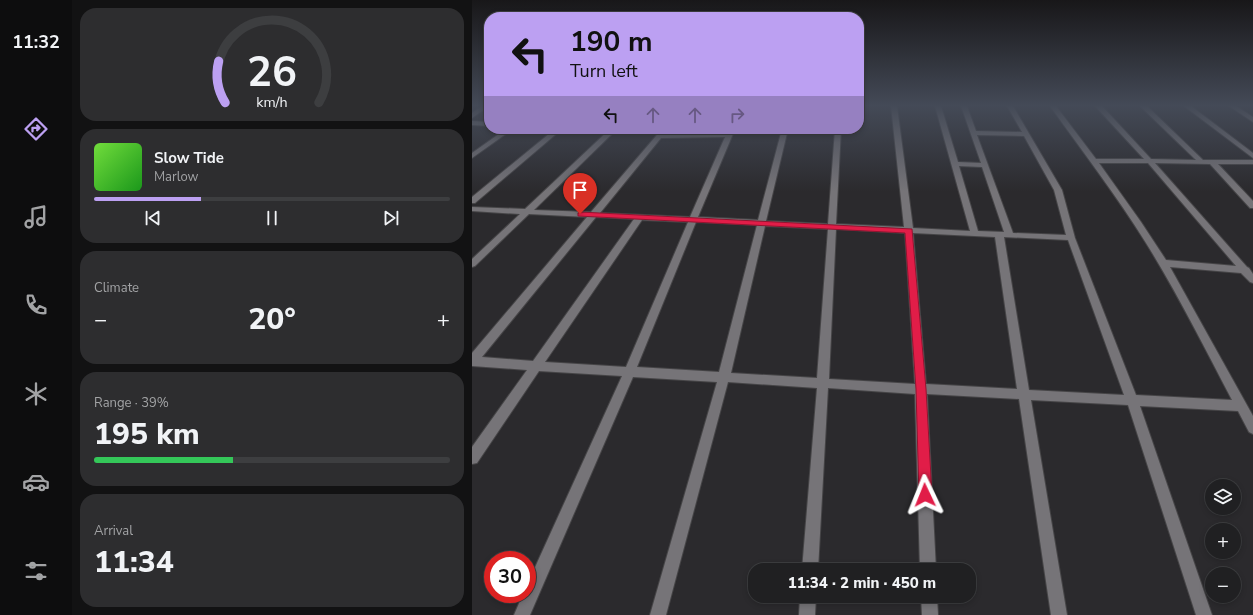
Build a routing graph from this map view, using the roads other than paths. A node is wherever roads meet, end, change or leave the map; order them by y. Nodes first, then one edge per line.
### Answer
1 (1025, 134) edge
2 (502, 135) edge
3 (552, 135) edge
4 (608, 135) edge
5 (661, 135) edge
6 (729, 135) edge
7 (784, 135) edge
8 (838, 135) edge
9 (897, 135) edge
10 (946, 135) edge
11 (975, 135) edge
12 (1074, 135) edge
13 (1125, 135) edge
14 (1173, 135) edge
15 (1225, 135) edge
16 (472, 156) edge
17 (1253, 156) edge
18 (1094, 161) junction
19 (1150, 162) junction
20 (1202, 162) junction
21 (1212, 162) junction
22 (1253, 162) edge
23 (955, 164) junction
24 (986, 165) junction
25 (472, 201) edge
26 (1253, 206) edge
27 (472, 209) edge
28 (526, 212) junction
29 (594, 215) junction
30 (640, 217) junction
31 (692, 219) junction
32 (761, 223) junction
33 (832, 227) junction
34 (909, 231) junction
35 (975, 234) junction
36 (999, 235) junction
37 (1010, 236) junction
38 (1071, 238) junction
39 (1163, 263) junction
40 (472, 264) edge
41 (1246, 270) junction
42 (1253, 280) edge
43 (472, 361) edge
44 (535, 366) junction
45 (629, 372) junction
46 (724, 378) junction
47 (823, 382) junction
48 (921, 389) junction
49 (1024, 395) junction
50 (1132, 400) junction
51 (1241, 406) junction
52 (1253, 428) edge
53 (472, 458) edge
54 (810, 563) edge
55 (928, 563) edge
56 (808, 603) edge
57 (930, 603) edge
58 (522, 615) edge
59 (658, 615) edge
60 (807, 615) edge
61 (930, 615) edge
62 (1059, 615) edge
63 (1204, 615) edge

1 - 38 street
2 - 16 street
3 - 25 street
4 - 28 street
5 - 29 street
6 - 31 street
7 - 32 street
8 - 33 street
9 - 34 street
10 - 23 street
11 - 24 street
12 - 18 street
13 - 19 street
14 - 20 street
15 - 17 street
18 - 19 street
18 - 39 street
19 - 20 street
19 - 41 street
20 - 21 street
21 - 22 street
21 - 26 street
23 - 24 street
23 - 35 street
24 - 37 street
27 - 28 street
28 - 29 street
28 - 40 street
29 - 30 street
29 - 43 street
30 - 31 street
30 - 44 street
31 - 32 street
31 - 45 street
32 - 33 street
32 - 46 street
33 - 34 street
33 - 47 street
34 - 35 street
34 - 48 street
35 - 36 street
36 - 37 street
36 - 49 street
37 - 38 street
38 - 50 street
39 - 41 street
39 - 51 street
41 - 42 street
43 - 44 street
44 - 45 street
44 - 53 street
45 - 46 street
45 - 58 street
46 - 47 street
46 - 59 street
47 - 48 street
47 - 54 street
48 - 49 street
48 - 55 street
49 - 50 street
49 - 62 street
50 - 51 street
50 - 63 street
51 - 52 street
56 - 60 street
57 - 61 street

